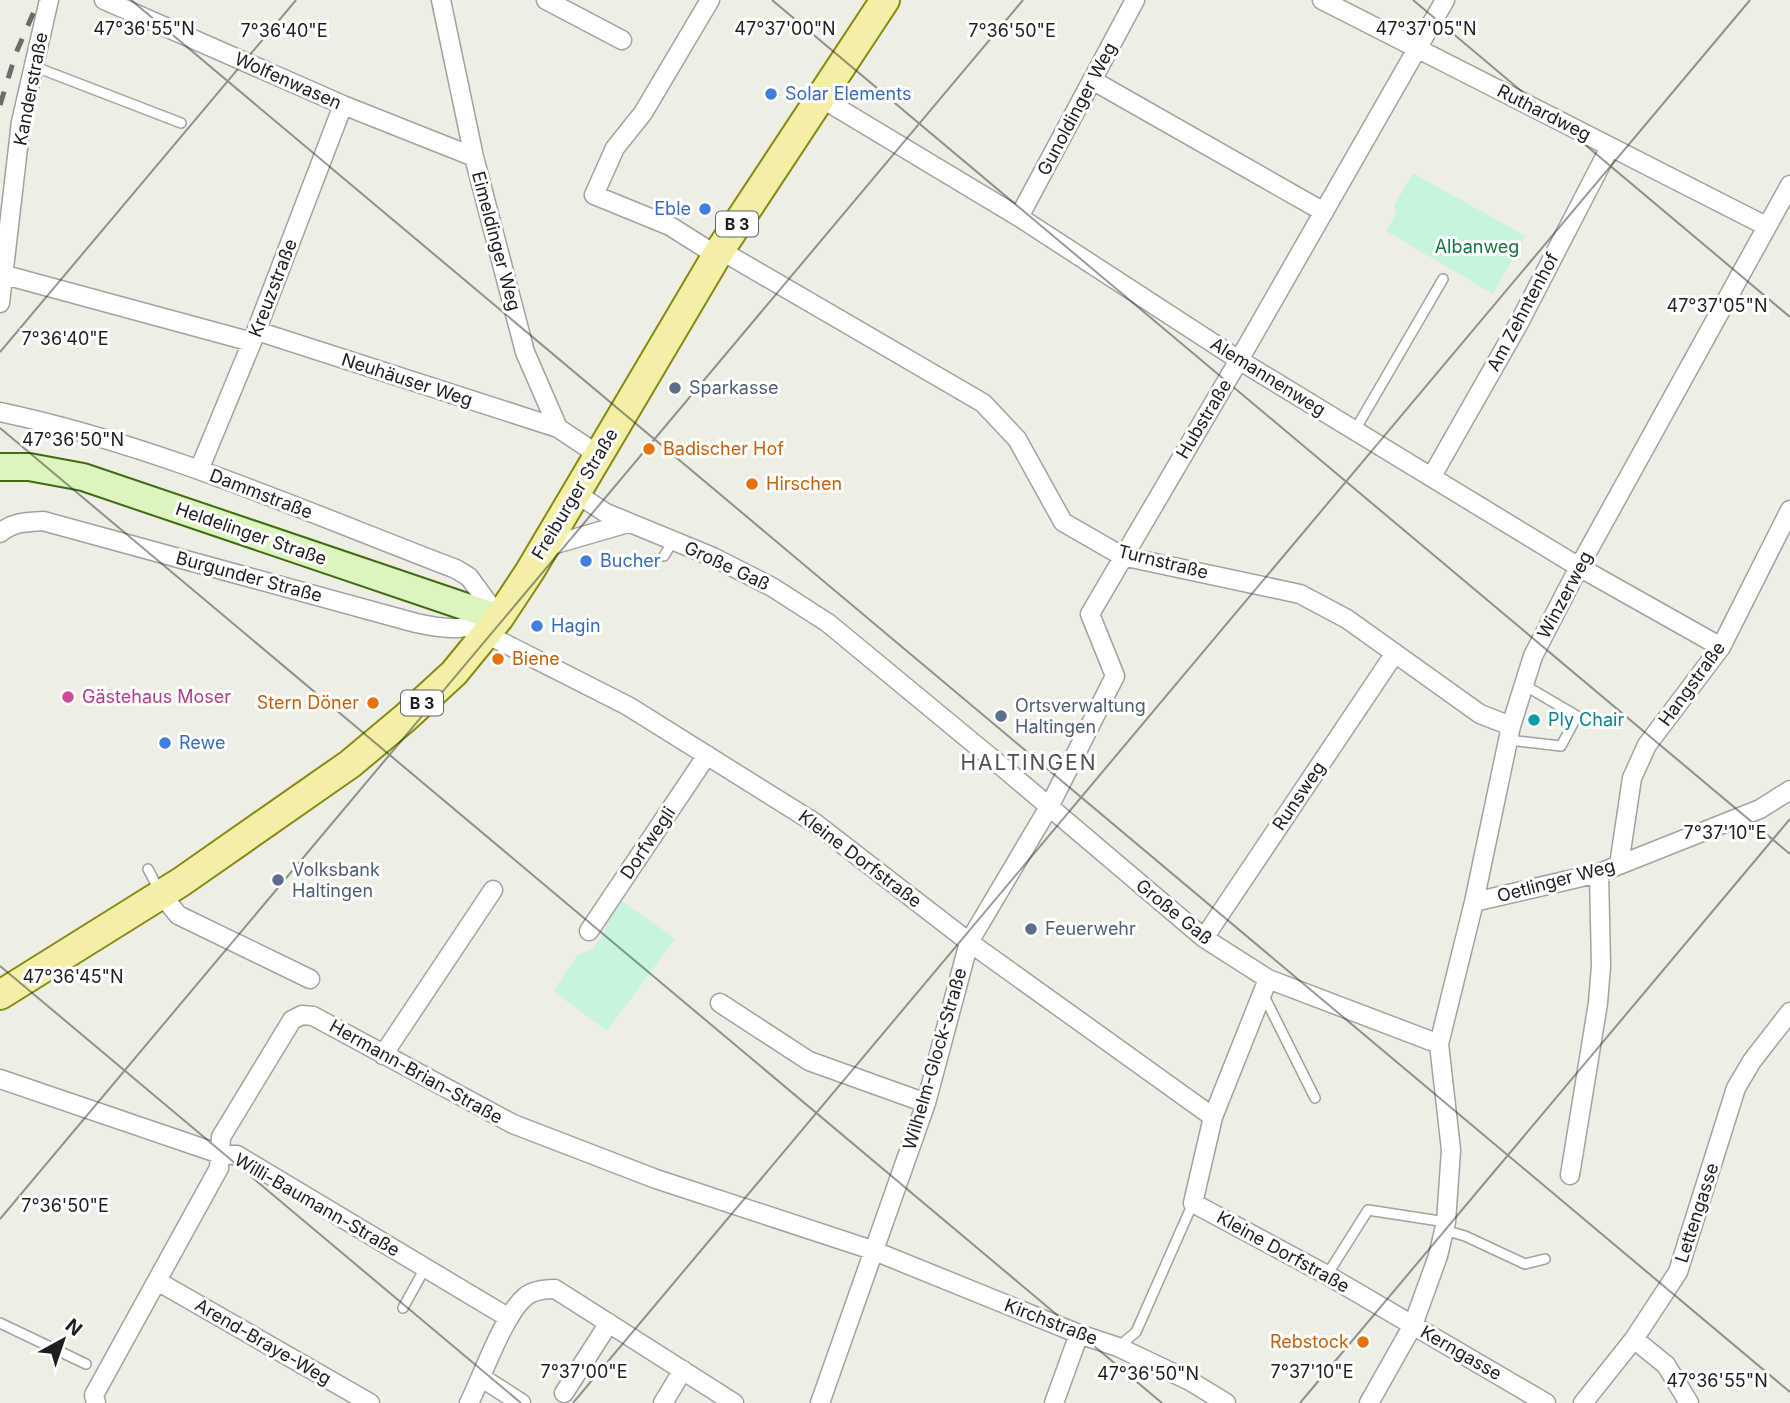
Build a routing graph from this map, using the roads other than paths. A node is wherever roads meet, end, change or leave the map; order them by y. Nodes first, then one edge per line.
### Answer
1 (49, 0) edge
2 (104, 0) edge
3 (441, 0) edge
4 (546, 0) edge
5 (710, 0) edge
6 (885, 0) edge
7 (1135, 0) edge
8 (1322, 0) edge
9 (1445, 0) edge
10 (622, 40) dead end
11 (1418, 48) junction
12 (33, 66) junction
13 (1092, 80) junction
14 (821, 98) junction
15 (343, 105) junction
16 (181, 123) dead end
17 (1610, 147) junction
18 (474, 157) junction
19 (1790, 185) edge
20 (1324, 212) junction
21 (1019, 217) junction
22 (1766, 226) junction
23 (720, 250) junction
24 (5, 275) junction
25 (1443, 279) dead end
26 (0, 303) edge
27 (255, 337) junction
28 (1239, 360) junction
29 (0, 412) edge
30 (558, 428) junction
31 (1355, 429) junction
32 (600, 456) junction
33 (0, 467) edge
34 (199, 470) junction
35 (1432, 476) junction
36 (578, 494) junction
37 (1790, 510) edge
38 (628, 523) junction
39 (0, 533) edge
40 (545, 547) junction
41 (1122, 556) junction
42 (1579, 566) junction
43 (493, 626) junction
44 (1721, 647) junction
45 (1395, 653) junction
46 (1524, 685) junction
47 (1509, 733) junction
48 (707, 755) junction
49 (1790, 790) edge
50 (1049, 807) junction
51 (1619, 865) junction
52 (148, 869) dead end
53 (1599, 873) junction
54 (493, 890) dead end
55 (162, 895) junction
56 (1474, 902) junction
57 (589, 931) dead end
58 (1204, 938) junction
59 (969, 942) junction
60 (310, 979) dead end
61 (1265, 986) junction
62 (0, 995) edge
63 (720, 1003) dead end
64 (1790, 1012) edge
65 (1439, 1044) junction
66 (383, 1055) junction
67 (0, 1079) edge
68 (1315, 1098) dead end
69 (926, 1103) junction
70 (1213, 1117) junction
71 (220, 1154) junction
72 (1570, 1175) dead end
73 (1193, 1203) junction
74 (1445, 1226) junction
75 (872, 1250) junction
76 (1545, 1258) dead end
77 (425, 1268) junction
78 (1327, 1275) junction
79 (157, 1282) junction
80 (403, 1308) dead end
81 (509, 1318) junction
82 (0, 1323) edge
83 (608, 1323) junction
84 (1413, 1325) junction
85 (1079, 1334) junction
86 (1634, 1339) junction
87 (1118, 1347) junction
88 (86, 1364) dead end
89 (683, 1370) junction
90 (482, 1378) junction
91 (564, 1393) dead end
92 (96, 1403) edge
93 (370, 1403) edge
94 (470, 1403) edge
95 (521, 1403) edge
96 (663, 1403) edge
97 (734, 1403) edge
98 (820, 1403) edge
99 (1054, 1403) edge
100 (1226, 1403) edge
101 (1369, 1403) edge
102 (1546, 1403) edge
103 (1583, 1403) edge
104 (1689, 1403) edge

1 - 12 street, Kanderstraße
2 - 15 street, Wolfenwasen
3 - 18 street, Eimeldinger Weg
4 - 10 street
5 - 23 street
6 - 14 main road, Freiburger Straße / B 3
7 - 13 street, Gunoldinger Weg
8 - 11 street, Ruthardweg
9 - 11 street, Hubstraße
11 - 17 street, Ruthardweg
11 - 20 street, Hubstraße
12 - 16 lane
12 - 24 street, Kanderstraße
13 - 20 street
13 - 21 street, Gunoldinger Weg
14 - 21 street, Alemannenweg
14 - 23 main road, Freiburger Straße / B 3
15 - 18 street, Wolfenwasen
15 - 27 street, Kreuzstraße
17 - 22 street, Ruthardweg
17 - 35 street, Am Zehntenhof
18 - 30 street, Eimeldinger Weg
19 - 22 street, Winzerweg
20 - 28 street, Hubstraße
21 - 28 street, Alemannenweg
22 - 42 street, Winzerweg
23 - 32 main road, Freiburger Straße / B 3
23 - 41 street, Turnstraße
24 - 26 street, Kanderstraße
24 - 27 street, Neuhäuser Weg
25 - 31 lane
27 - 30 street, Neuhäuser Weg
27 - 34 street, Kreuzstraße
28 - 31 street, Alemannenweg
28 - 41 street, Hubstraße
29 - 34 street, Dammstraße
30 - 32 street
31 - 35 street, Alemannenweg
32 - 36 main road, Freiburger Straße / B 3
33 - 43 street, Heldelinger Straße
34 - 43 street, Dammstraße
35 - 42 street, Alemannenweg
36 - 38 street, Große Gaß
36 - 40 main road, Freiburger Straße / B 3
37 - 44 street, Hangstraße
38 - 40 street
38 - 50 street, Große Gaß
39 - 43 street, Burgunder Straße
40 - 43 main road, Freiburger Straße / B 3
41 - 45 street, Turnstraße
41 - 50 street, Hubstraße
42 - 44 street, Alemannenweg
42 - 46 street, Winzerweg
43 - 48 street, Kleine Dorfstraße
43 - 55 main road, Freiburger Straße / B 3
44 - 51 street, Hangstraße
45 - 47 street, Turnstraße
45 - 58 street, Runsweg
46 - 47 street, Winzerweg
46 - 47 lane
47 - 56 street, Winzerweg
48 - 57 street, Dorfwegli
48 - 59 street, Kleine Dorfstraße
49 - 51 street, Oetlinger Weg
50 - 58 street, Große Gaß
50 - 59 street, Wilhelm-Glock-Straße
51 - 53 street, Oetlinger Weg
52 - 55 lane
53 - 56 street, Oetlinger Weg
53 - 72 street
54 - 66 street
55 - 60 street
55 - 62 main road, Freiburger Straße / B 3
56 - 65 street, Winzerweg
58 - 61 street, Große Gaß
59 - 69 street, Wilhelm-Glock-Straße
59 - 70 street, Kleine Dorfstraße
61 - 65 street, Große Gaß
61 - 68 lane
61 - 70 street
63 - 69 street
64 - 86 street, Lettengasse
65 - 74 street
66 - 71 street, Hermann-Brian-Straße
66 - 75 street, Hermann-Brian-Straße
67 - 71 street, Willi-Baumann-Straße
69 - 75 street, Wilhelm-Glock-Straße
70 - 73 street
71 - 77 street, Willi-Baumann-Straße
71 - 79 street, Hermann-Brian-Straße
73 - 78 street, Kleine Dorfstraße
73 - 87 lane
74 - 76 lane
74 - 78 lane
74 - 84 street
75 - 85 street, Kirchstraße
75 - 98 street, Wilhelm-Glock-Straße
77 - 80 lane
77 - 81 street, Willi-Baumann-Straße
78 - 84 street, Kleine Dorfstraße
79 - 92 street, Hermann-Brian-Straße
79 - 93 street, Arend-Braye-Weg
81 - 83 street
81 - 90 street
82 - 88 lane
83 - 89 street
83 - 91 street
84 - 101 street
84 - 102 street, Kerngasse
85 - 87 street, Kirchstraße
85 - 99 street
86 - 103 street, Lettengasse
86 - 104 street
87 - 100 street, Kirchstraße
89 - 96 street
89 - 97 street
90 - 94 street
90 - 95 street

